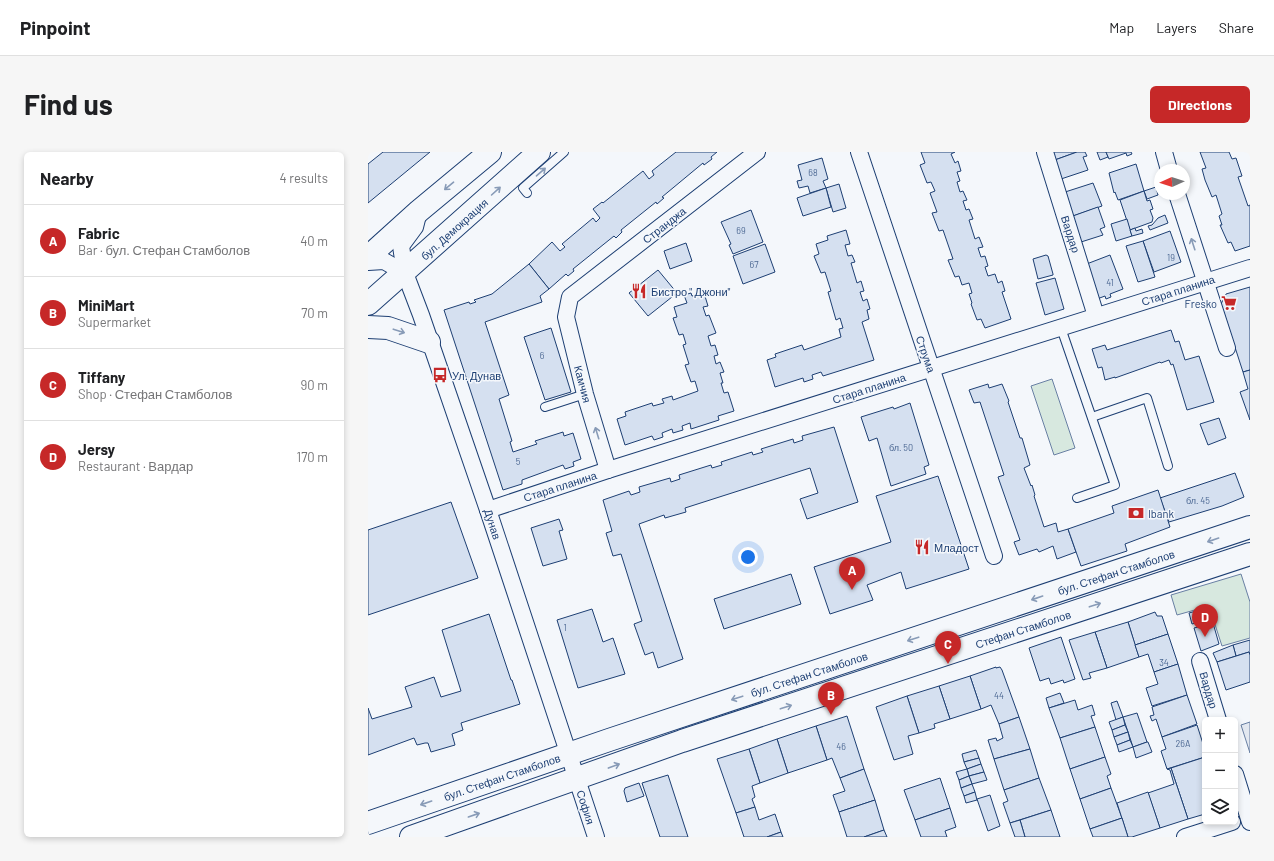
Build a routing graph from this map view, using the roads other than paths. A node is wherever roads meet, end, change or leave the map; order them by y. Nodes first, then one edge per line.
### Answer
1 (490, 152) edge
2 (540, 152) edge
3 (564, 152) edge
4 (757, 152) edge
5 (859, 152) edge
6 (1044, 152) edge
7 (1164, 152) edge
8 (1168, 164) edge
9 (527, 193) dead end
10 (1179, 200) edge
11 (419, 211) junction
12 (368, 257) edge
13 (368, 262) edge
14 (1250, 268) edge
15 (405, 273) junction
16 (1205, 281) junction
17 (570, 297) joint
18 (368, 304) edge
19 (1096, 316) junction
20 (368, 327) edge
21 (1061, 328) junction
22 (429, 342) junction
23 (1227, 348) dead end
24 (931, 368) junction
25 (585, 394) junction
26 (545, 407) dead end
27 (1092, 417) junction
28 (1168, 466) dead end
29 (608, 470) junction
30 (1077, 498) dead end
31 (488, 510) junction
32 (1250, 527) edge
33 (1250, 554) edge
34 (994, 556) dead end
35 (1200, 660) dead end
36 (1217, 717) edge
37 (568, 754) junction
38 (576, 778) junction
39 (1237, 789) edge
40 (1241, 821) edge
41 (368, 823) edge
42 (411, 837) edge
43 (596, 837) edge
44 (1186, 837) edge

1 -> 11 main road
15 -> 2 main road, бул. Демокрация
9 -> 3 lane
4 - 17 street, Странджа
5 - 24 street, Струма
6 - 19 street, Вардар
7 - 8 street
16 -> 10 street
11 - 12 main road
11 - 15 street, Дунав
13 - 15 street
14 - 16 street, Стара планина
15 - 18 main road, бул. Демокрация
15 - 22 street, Дунав
16 - 19 street, Стара планина
16 - 23 street
17 - 25 street, Камчия
19 - 21 street, Стара планина
20 -> 22 main road
21 - 24 street, Стара планина
21 - 27 lane
22 - 31 street, Дунав
24 - 29 street, Стара планина
24 - 34 street, Струма
25 - 26 lane
29 -> 25 street, Камчия
27 - 28 lane
27 - 30 lane
29 - 31 street, Стара планина
31 - 37 street, Дунав
32 -> 37 main road, бул. Стефан Стамболов
38 -> 33 main road, Стефан Стамболов
35 - 36 street, Вардар
37 - 38 street, Дунав
37 -> 41 main road, бул. Стефан Стамболов
42 -> 38 main road
38 - 43 street, София
39 - 40 street
40 - 44 street

